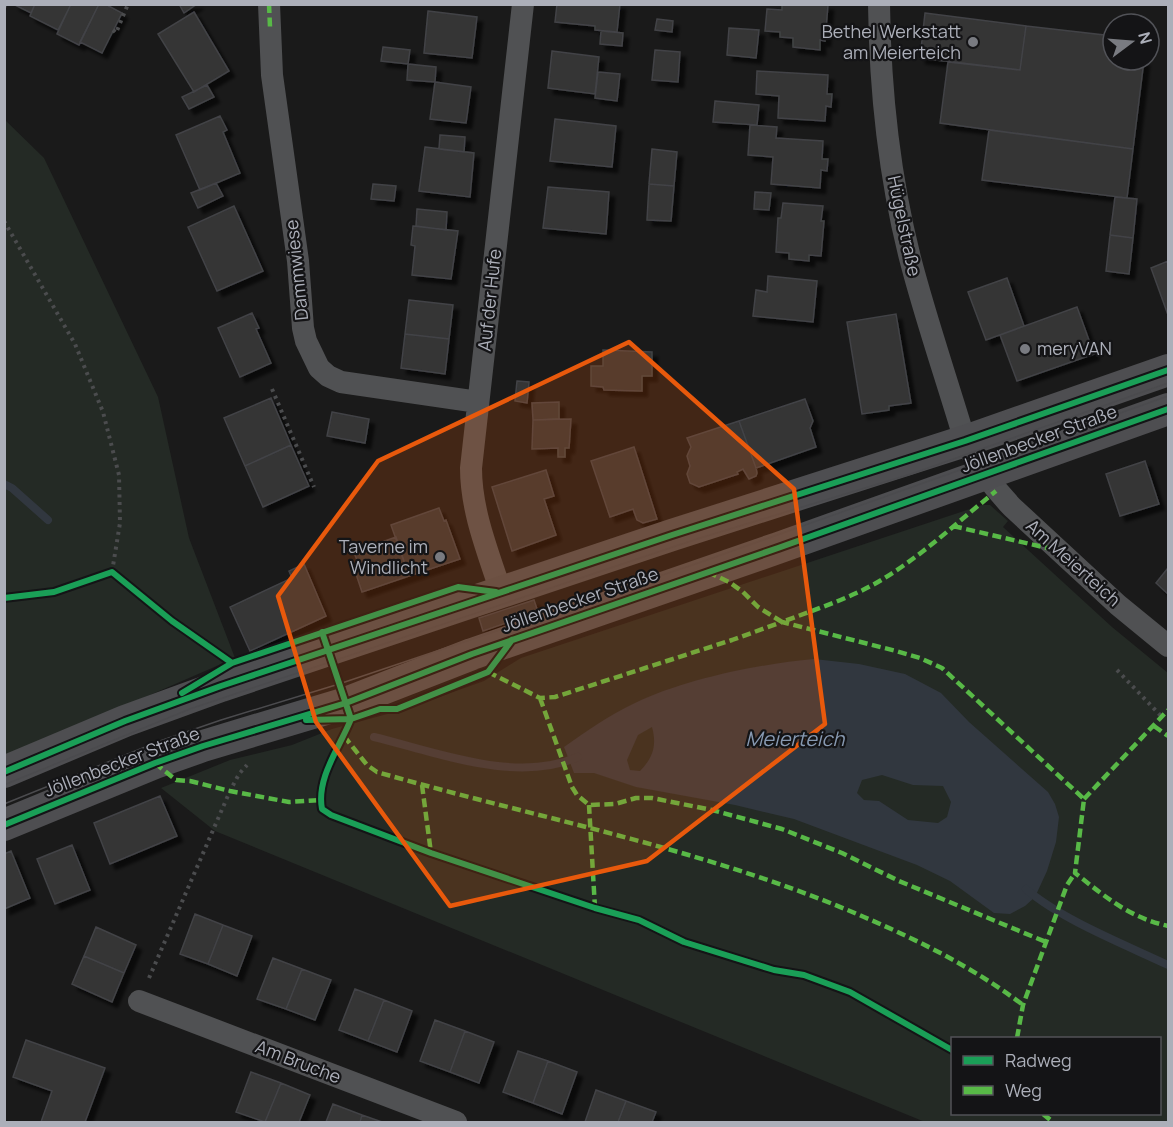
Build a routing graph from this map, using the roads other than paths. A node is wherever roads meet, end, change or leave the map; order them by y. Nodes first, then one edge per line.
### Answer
1 (269, 4) edge
2 (523, 4) edge
3 (879, 4) edge
4 (1168, 370) edge
5 (478, 402) junction
6 (1168, 409) edge
7 (965, 441) junction
8 (985, 475) junction
9 (501, 592) junction
10 (1168, 645) edge
11 (4, 772) edge
12 (4, 825) edge
13 (139, 1001) road end
14 (456, 1122) edge

1 - 5 street, Dammwiese
2 - 5 street, Auf der Hufe
3 - 7 street, Hügelstraße
4 - 7 main road, Jöllenbecker Straße
5 - 9 street, Auf der Hufe
6 - 8 main road, Jöllenbecker Straße
7 - 8 street, Jöllenbecker Straße
7 - 9 main road, Jöllenbecker Straße
8 - 10 street, Am Meierteich
8 - 12 main road, Jöllenbecker Straße
9 - 11 main road, Jöllenbecker Straße
13 - 14 street, Am Bruche

